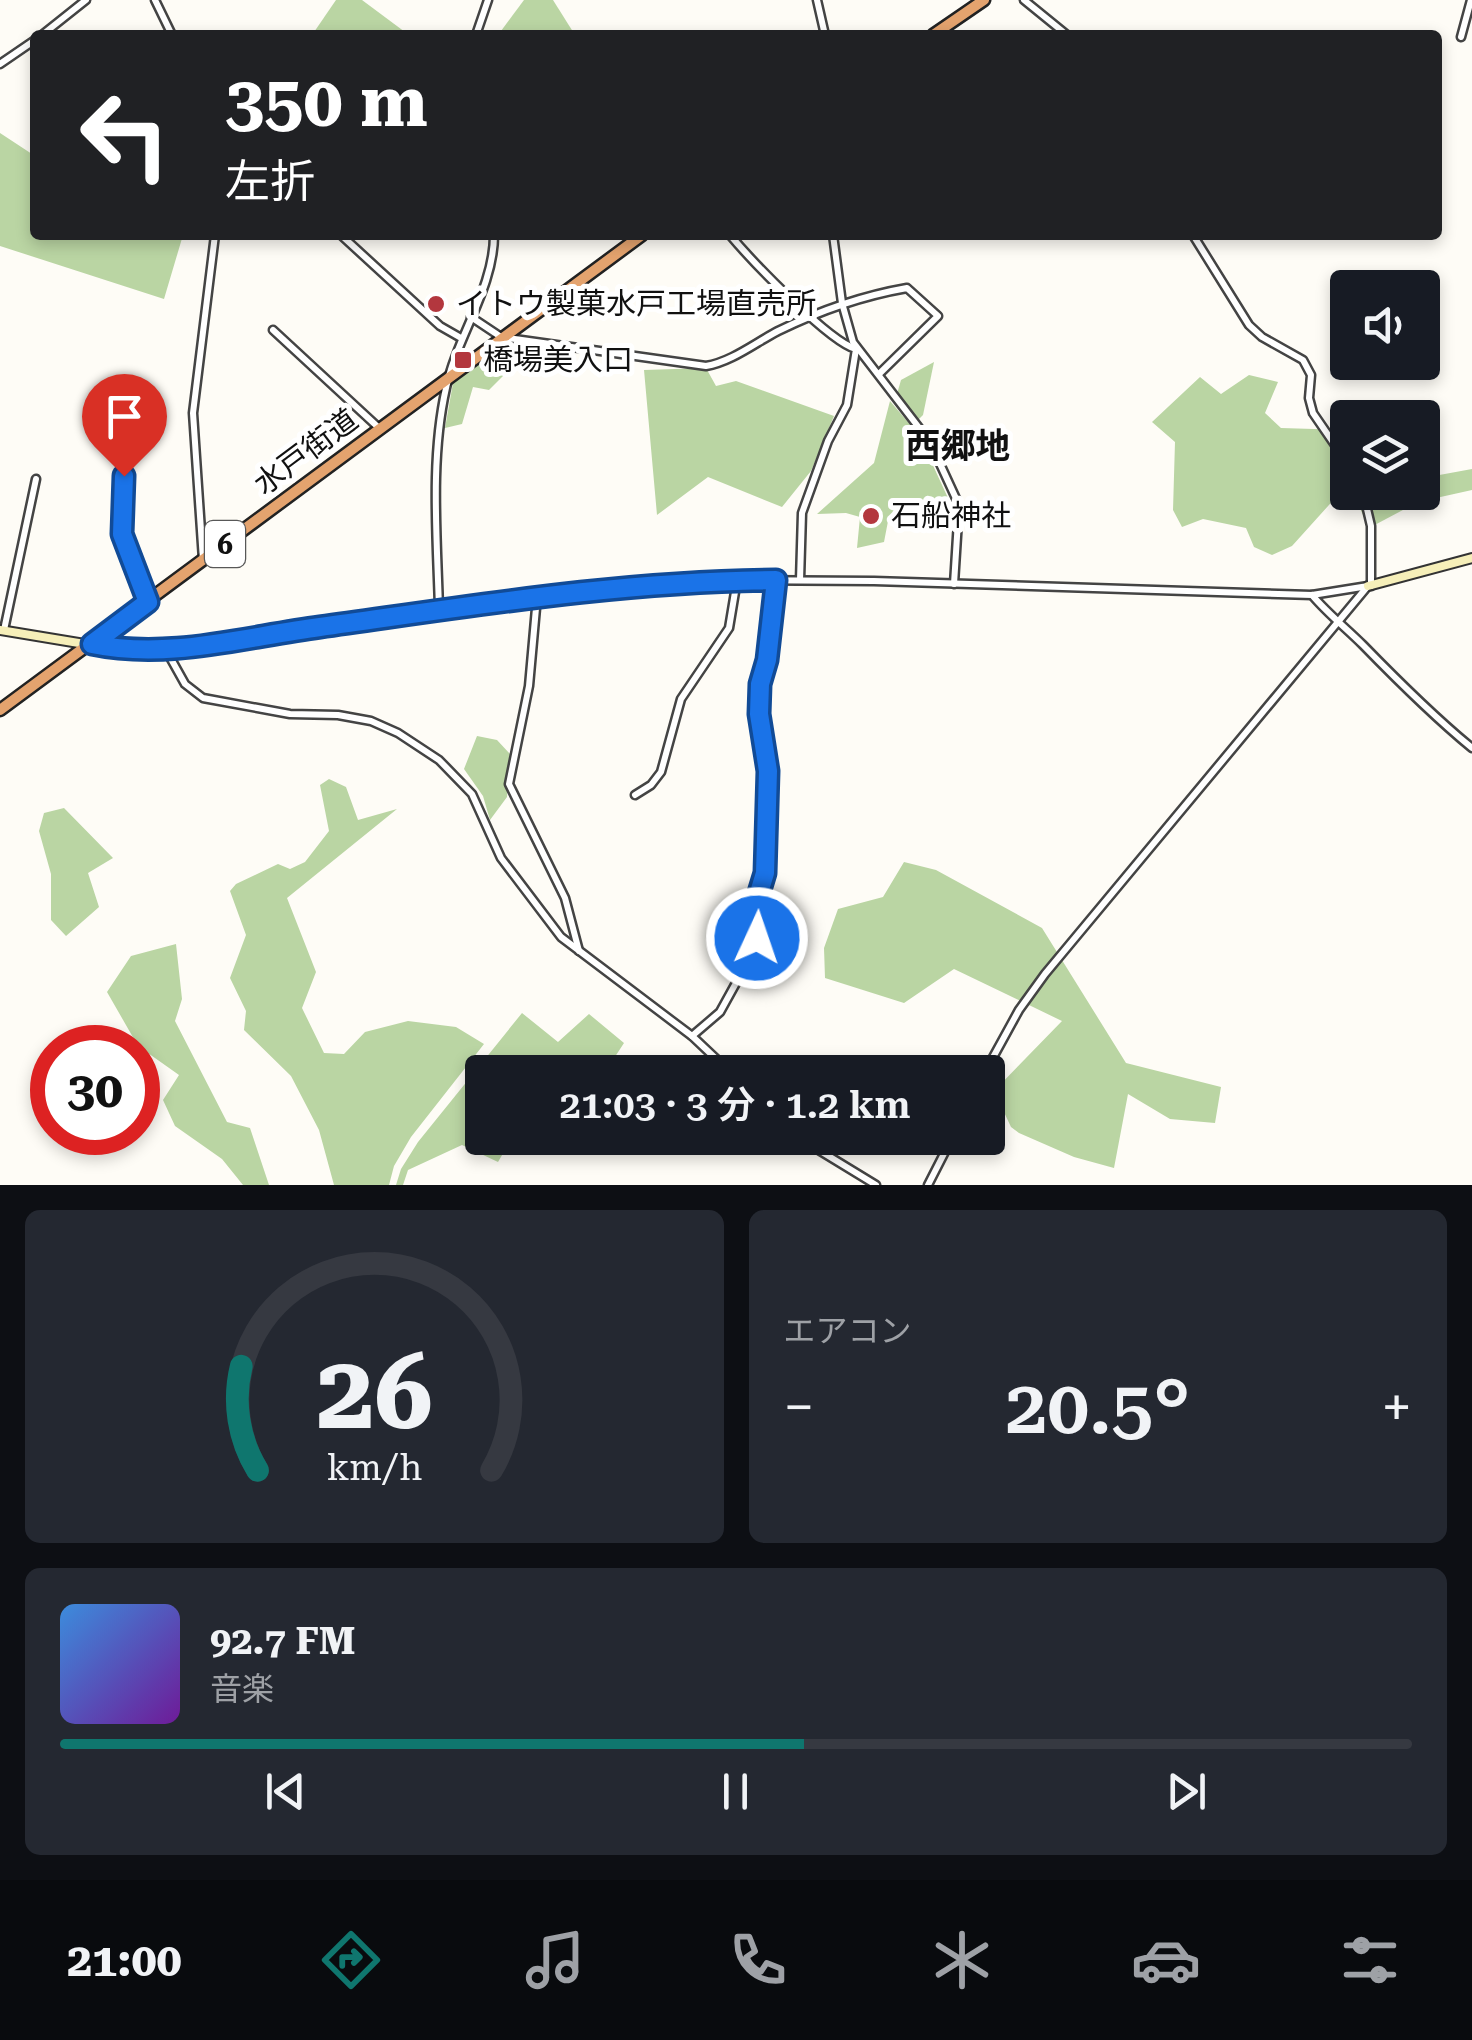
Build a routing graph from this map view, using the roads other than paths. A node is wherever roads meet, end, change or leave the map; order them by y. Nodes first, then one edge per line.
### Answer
1 (86, 0) edge
2 (155, 0) edge
3 (488, 0) edge
4 (816, 0) edge
5 (984, 0) edge
6 (1024, 0) edge
7 (1471, 5) edge
8 (48, 30) edge
9 (170, 30) edge
10 (478, 30) edge
11 (823, 30) edge
12 (940, 30) edge
13 (1061, 30) edge
14 (1461, 37) dead end
15 (30, 43) edge
16 (0, 64) edge
17 (215, 240) edge
18 (346, 240) edge
19 (493, 240) edge
20 (635, 240) edge
21 (735, 240) edge
22 (834, 240) edge
23 (1195, 240) edge
24 (842, 304) junction
25 (812, 315) junction
26 (471, 317) junction
27 (273, 330) dead end
28 (461, 338) junction
29 (501, 338) junction
30 (856, 348) junction
31 (879, 374) junction
32 (449, 377) junction
33 (379, 428) junction
34 (1330, 437) edge
35 (124, 476) dead end
36 (36, 480) dead end
37 (1367, 510) edge
38 (1472, 558) edge
39 (202, 560) junction
40 (737, 580) junction
41 (776, 580) junction
42 (800, 580) junction
43 (954, 584) junction
44 (1369, 586) junction
45 (1312, 596) junction
46 (537, 597) junction
47 (148, 602) junction
48 (440, 609) junction
49 (1337, 624) junction
50 (2, 630) edge
51 (92, 644) junction
52 (166, 650) junction
53 (0, 710) edge
54 (1472, 748) edge
55 (635, 795) dead end
56 (579, 951) junction
57 (692, 1036) junction
58 (712, 1055) edge
59 (994, 1055) edge
60 (827, 1155) edge
61 (943, 1155) edge
62 (876, 1185) edge
63 (928, 1185) edge

1 - 8 street
2 - 9 street
3 - 10 street
4 - 11 street
5 - 12 highway
6 - 13 street
7 - 14 street
15 - 16 street
17 - 39 street
18 - 28 street
19 - 26 street
20 - 29 highway, 水戸街道 / 6
21 - 25 street
22 - 24 street
23 - 34 street
24 - 25 street
24 - 30 street
24 - 31 street
25 - 29 street
25 - 30 street
26 - 28 street
26 - 29 street
27 - 33 street
28 - 32 street
29 - 32 highway, 水戸街道 / 6
30 - 31 street
30 - 42 street
31 - 43 street
32 - 33 highway, 水戸街道 / 6
32 - 48 street
33 - 39 highway, 水戸街道 / 6
35 - 47 street
36 - 50 street
37 - 44 street
38 - 44 street
39 - 47 highway, 水戸街道 / 6
40 - 41 street
40 - 46 street
40 - 55 street
41 - 42 street
41 - 57 street
42 - 43 street
43 - 45 street
44 - 45 street
44 - 49 street
45 - 49 street
46 - 48 street
46 - 56 street
47 - 51 highway, 水戸街道 / 6
48 - 52 street
49 - 54 street
49 - 59 street
50 - 51 street
51 - 52 street
51 - 53 highway, 水戸街道 / 6
52 - 56 street
56 - 57 street
57 - 58 street
60 - 62 street
61 - 63 street

